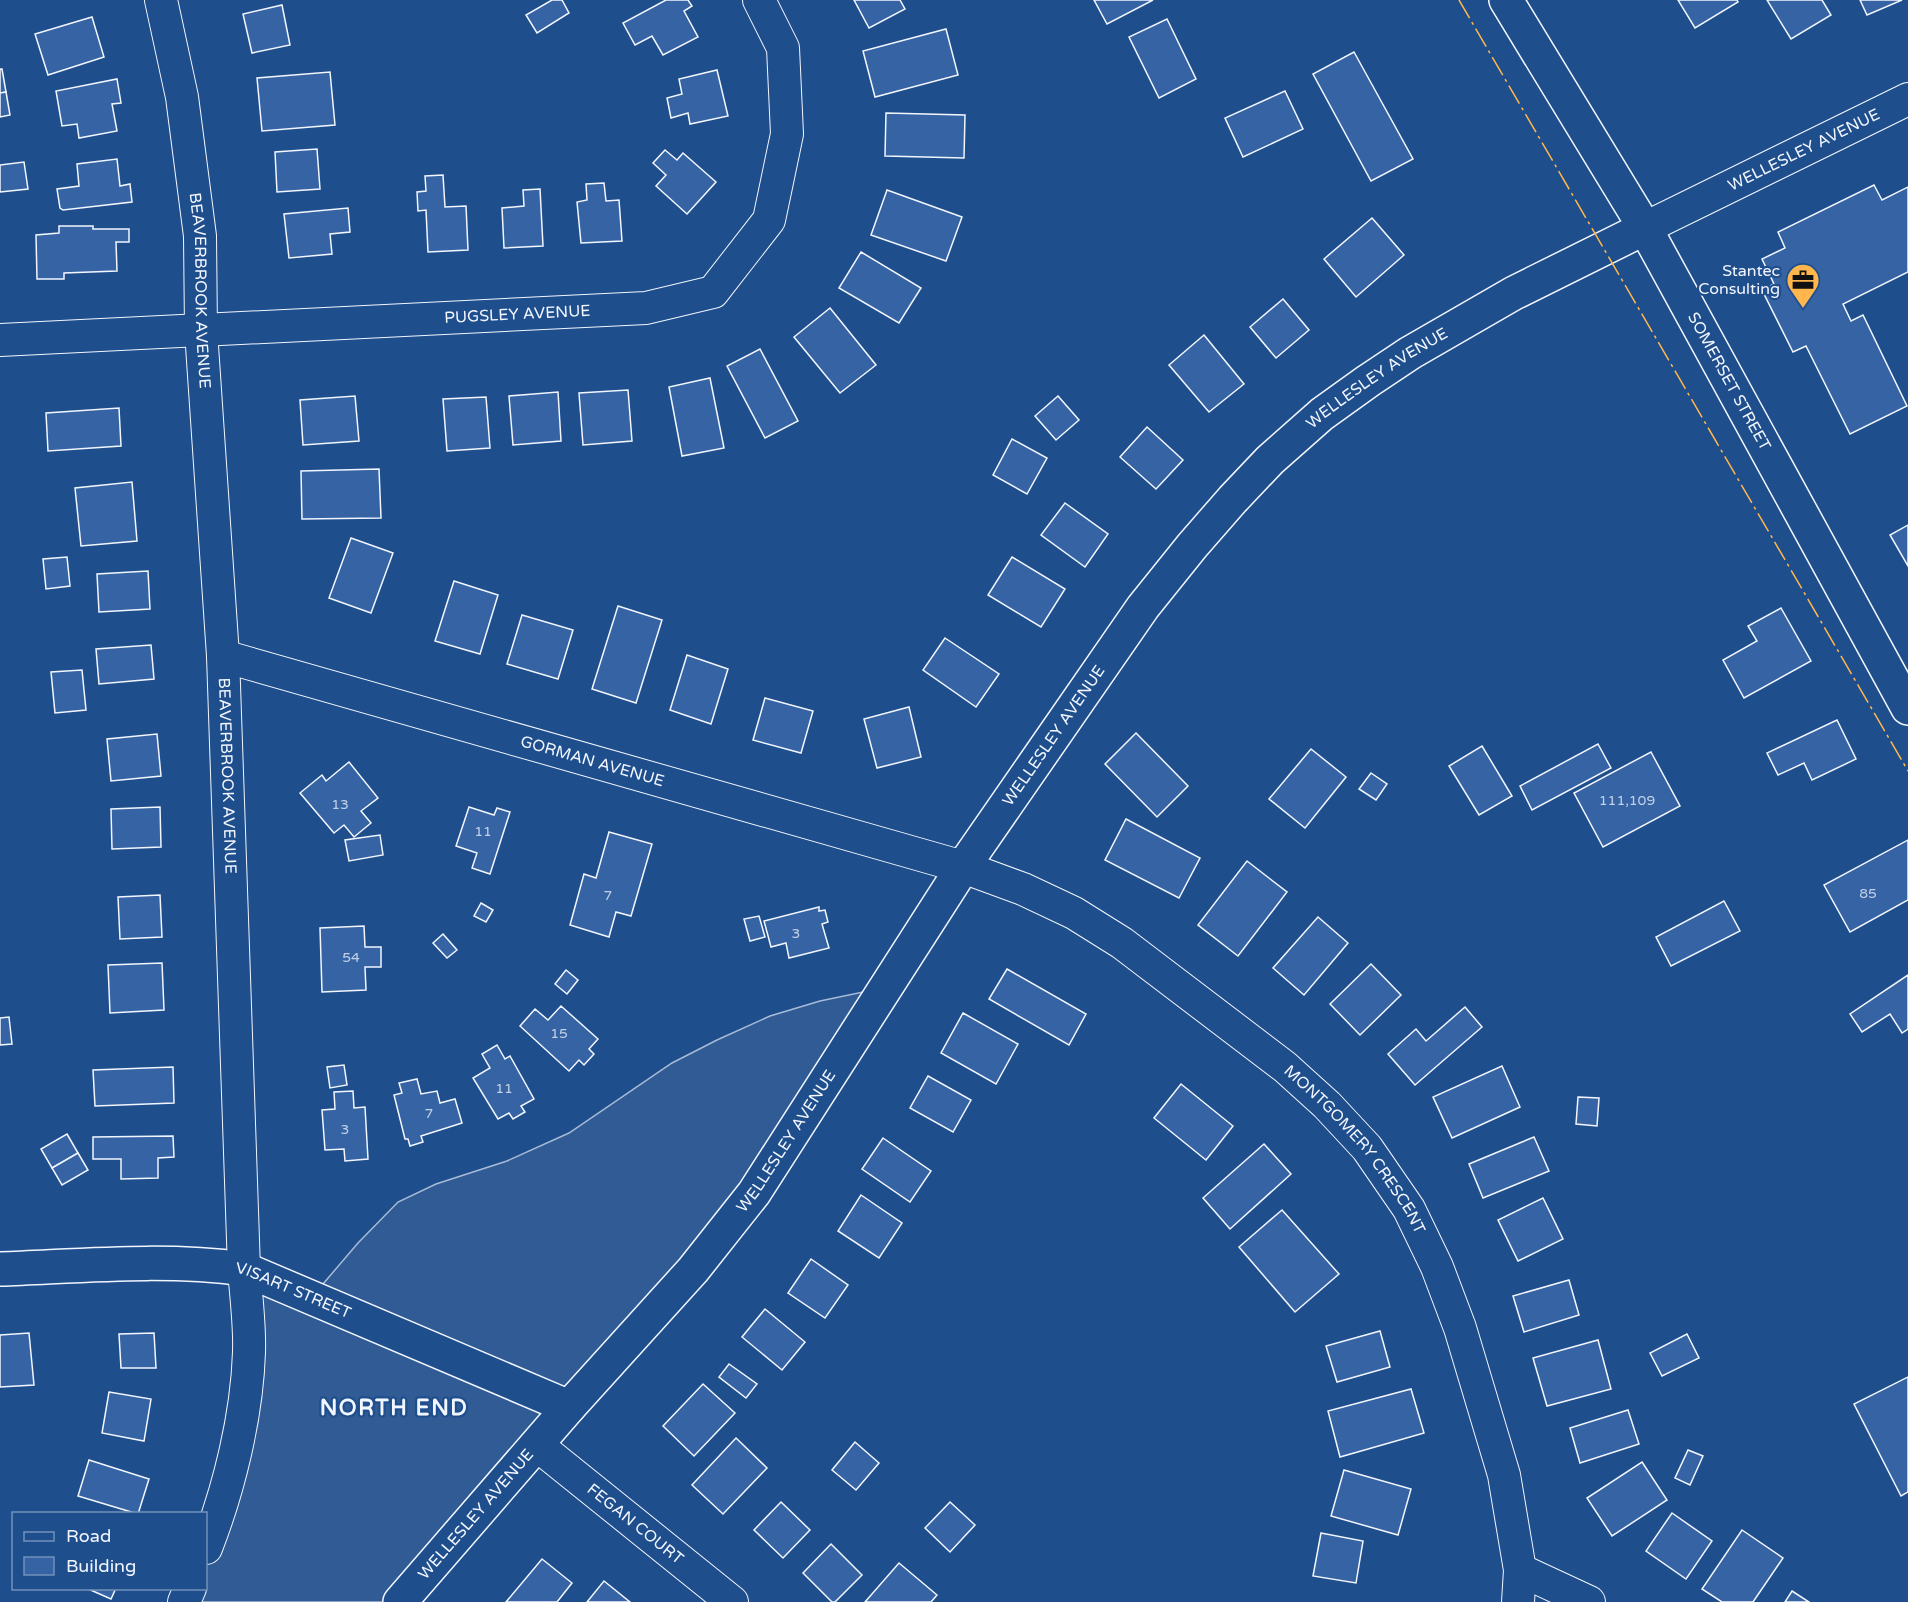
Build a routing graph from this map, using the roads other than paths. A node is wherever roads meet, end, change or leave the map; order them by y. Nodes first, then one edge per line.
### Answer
1 (161, 0) edge
2 (759, 0) edge
3 (1506, 0) edge
4 (1908, 99) edge
5 (1645, 228) junction
6 (201, 331) junction
7 (0, 340) edge
8 (223, 656) junction
9 (1908, 708) edge
10 (963, 867) junction
11 (0, 1269) edge
12 (244, 1269) junction
13 (569, 1407) junction
14 (537, 1445) junction
15 (207, 1545) edge
16 (1520, 1570) junction
17 (400, 1602) edge
18 (732, 1602) edge
19 (1518, 1602) edge
20 (1589, 1602) edge

1 - 6 street, BEAVERBROOK AVENUE
2 - 6 street, PUGSLEY AVENUE
3 - 5 street, SOMERSET STREET
4 - 5 street, WELLESLEY AVENUE
5 - 9 street, SOMERSET STREET
5 - 10 street, WELLESLEY AVENUE
6 - 7 street, PUGSLEY AVENUE
6 - 8 street, BEAVERBROOK AVENUE
8 - 10 street, GORMAN AVENUE
8 - 12 street, BEAVERBROOK AVENUE
10 - 13 street, WELLESLEY AVENUE
10 - 16 street, MONTGOMERY CRESCENT
11 - 12 street, VISART STREET
12 - 13 street, VISART STREET
12 - 15 street, BEAVERBROOK AVENUE
13 - 14 street, WELLESLEY AVENUE
14 - 17 street, WELLESLEY AVENUE
14 - 18 street, FEGAN COURT
16 - 19 street, MONTGOMERY CRESCENT
16 - 20 street

